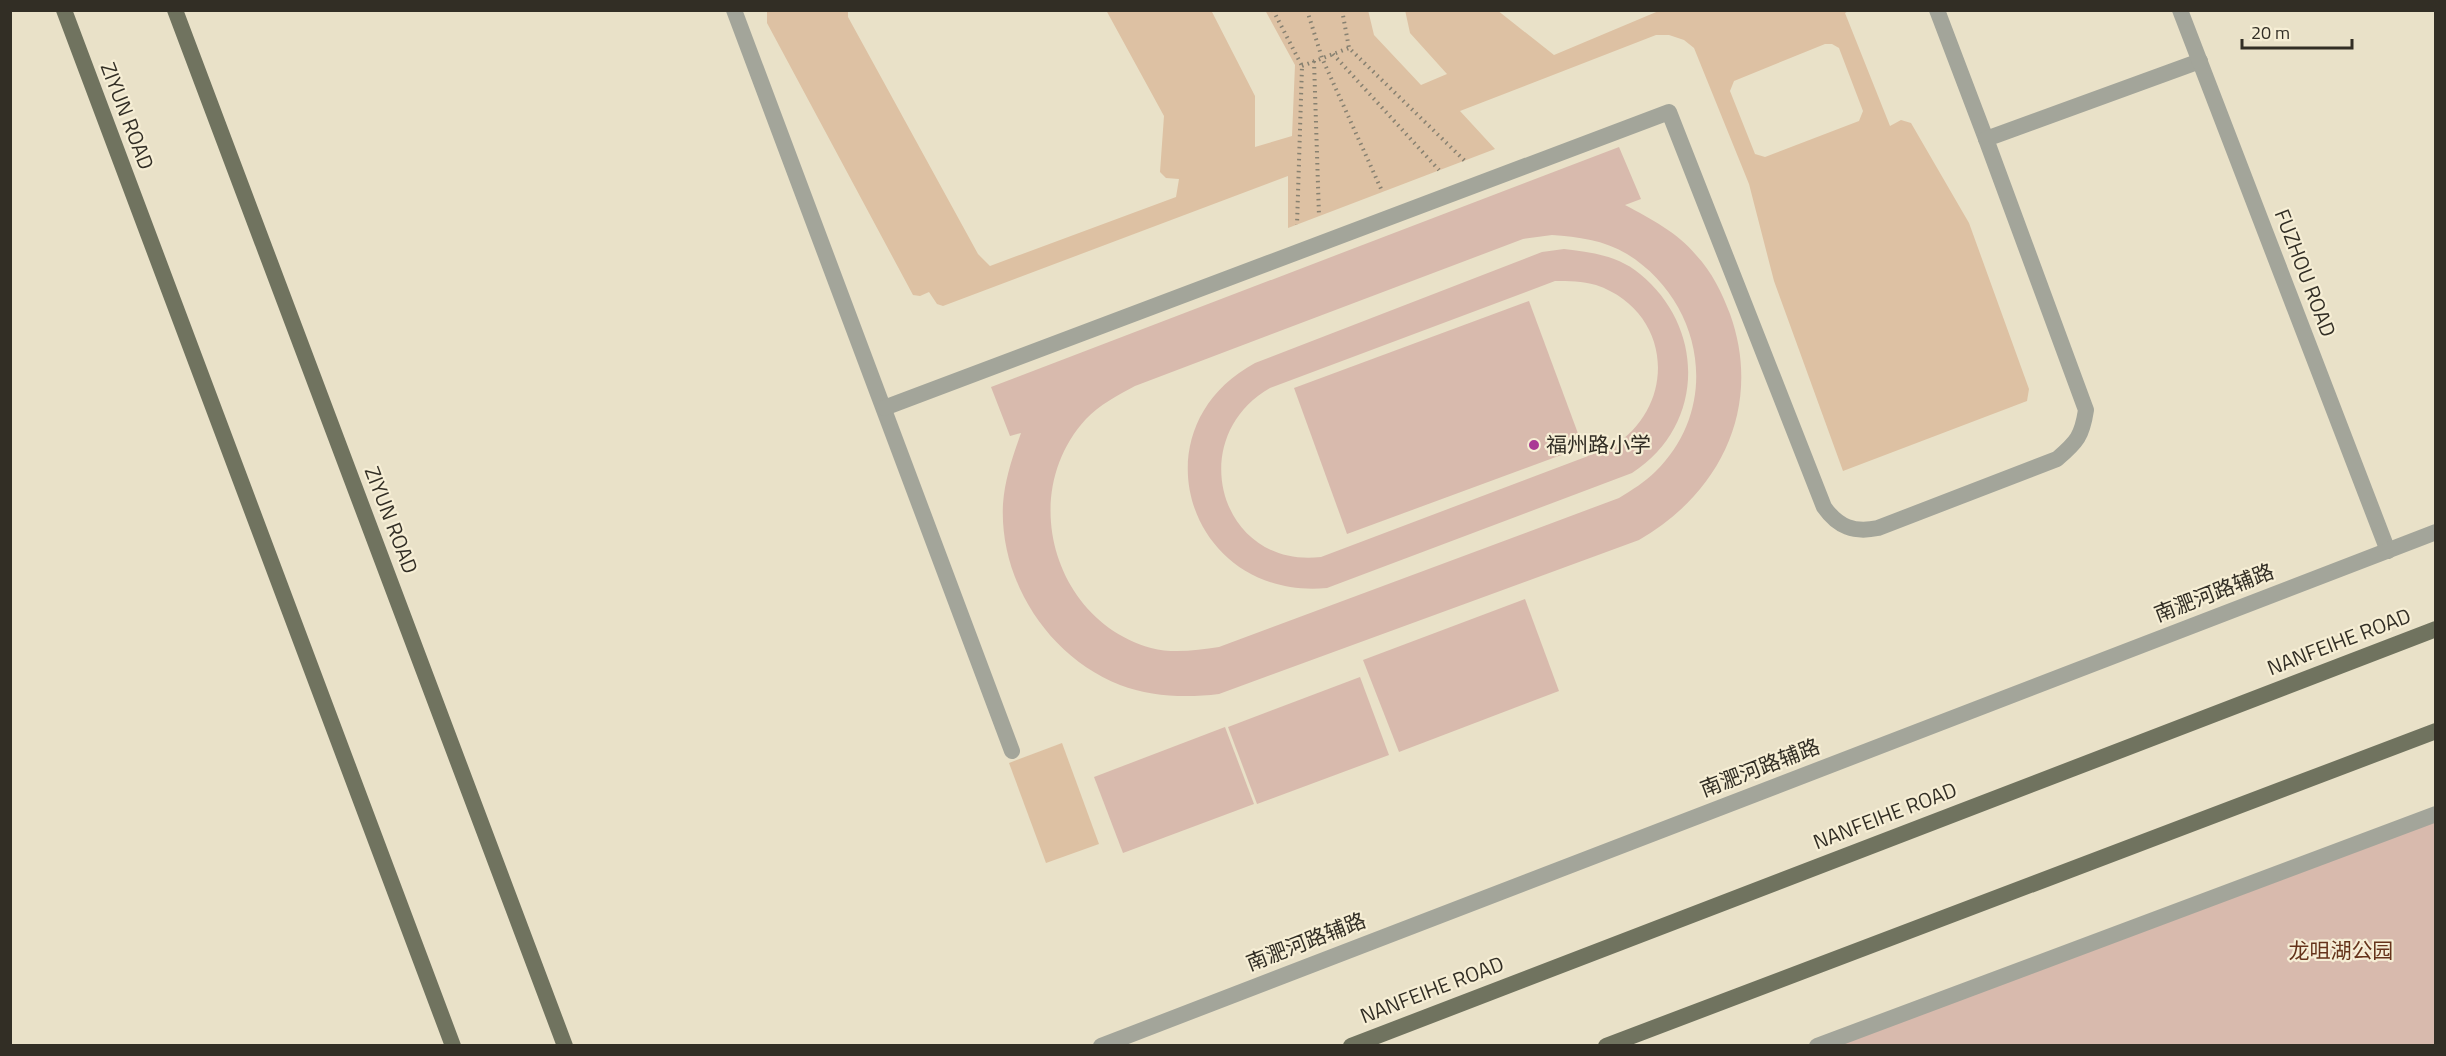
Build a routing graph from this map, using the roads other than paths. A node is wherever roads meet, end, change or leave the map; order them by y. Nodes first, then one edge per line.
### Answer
1 (64, 10) edge
2 (175, 10) edge
3 (734, 10) edge
4 (1937, 10) edge
5 (2180, 10) edge
6 (2200, 61) junction
7 (1986, 139) junction
8 (884, 408) junction
9 (2436, 532) edge
10 (2388, 551) junction
11 (2436, 629) edge
12 (2436, 731) edge
13 (1012, 751) dead end
14 (2436, 814) edge
15 (453, 1046) edge
16 (565, 1046) edge
17 (1101, 1046) edge
18 (1351, 1046) edge
19 (1606, 1046) edge
20 (1817, 1046) edge

1 - 15 main road, ZIYUN ROAD
2 - 16 main road, ZIYUN ROAD
3 - 8 street
4 - 7 street
5 - 6 street, FUZHOU ROAD
6 - 7 street
6 - 10 street, FUZHOU ROAD
7 - 8 street
8 - 13 street
9 - 10 street, 南淝河路辅路
10 - 17 street, 南淝河路辅路
11 - 18 main road, NANFEIHE ROAD
12 - 19 main road
14 - 20 street

